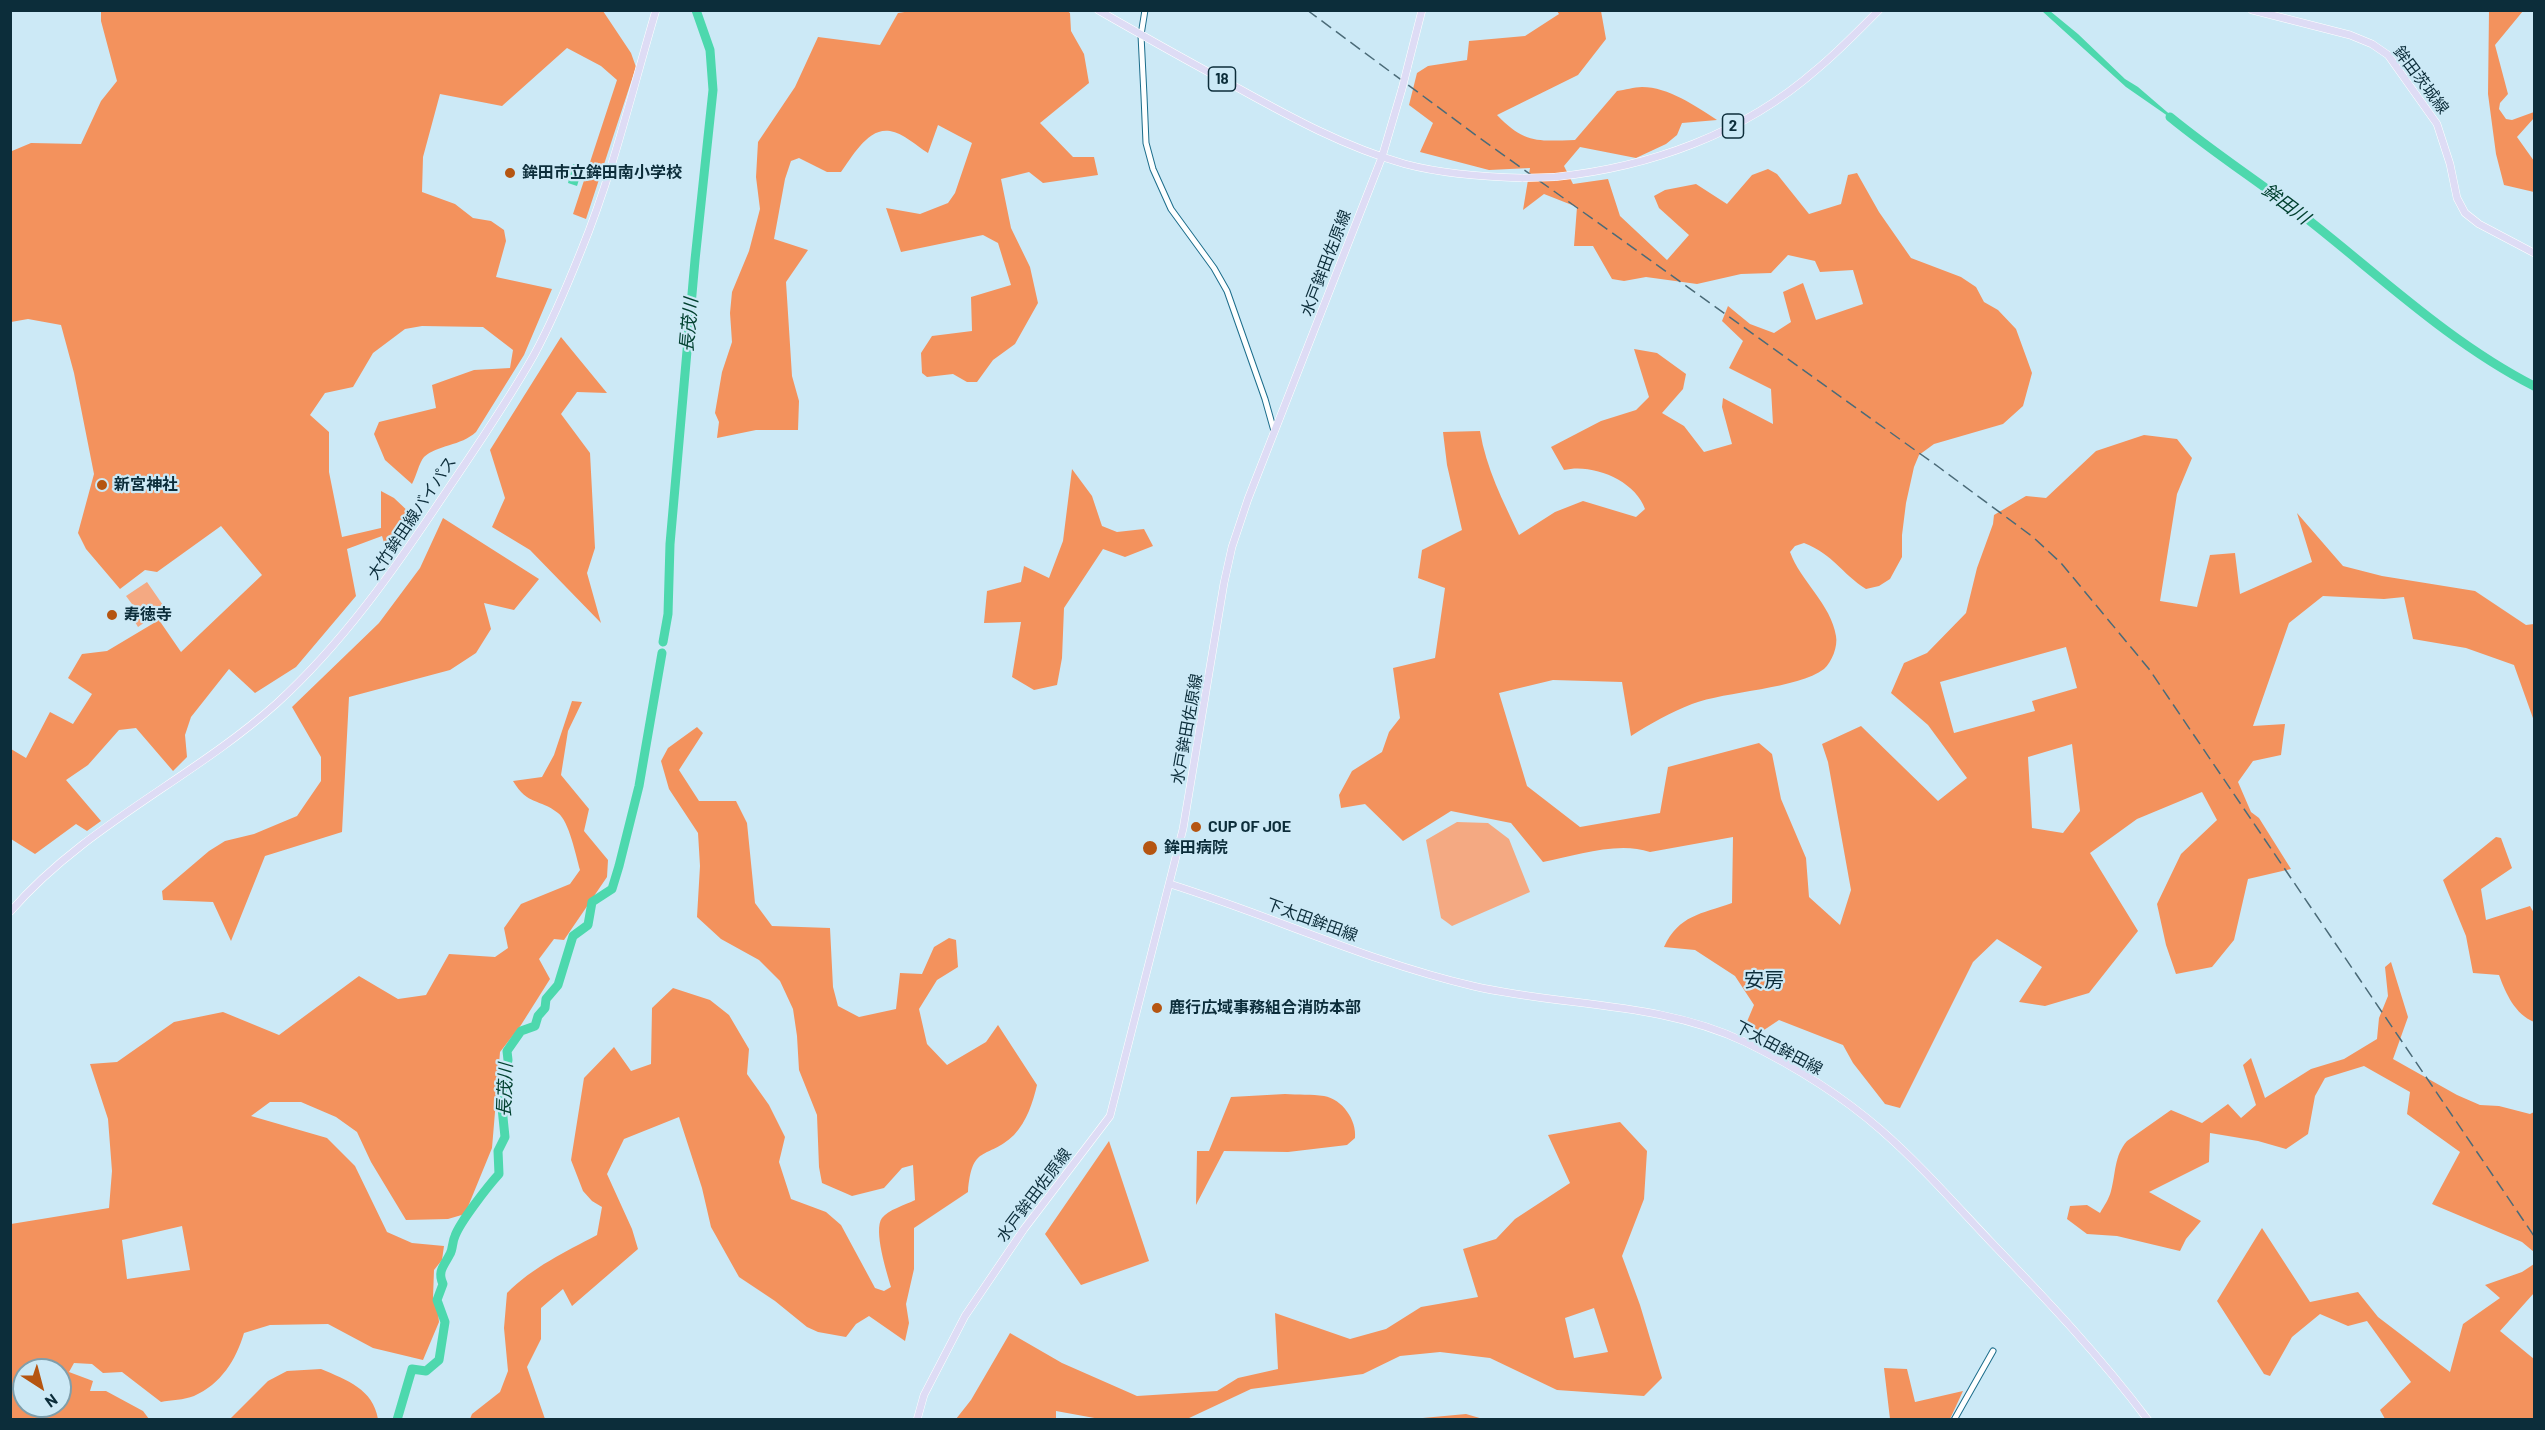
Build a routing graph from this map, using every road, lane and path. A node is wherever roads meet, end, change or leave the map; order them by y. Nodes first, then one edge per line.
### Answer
1 (656, 10) edge
2 (1098, 10) edge
3 (1144, 10) edge
4 (1422, 10) edge
5 (1879, 10) edge
6 (2252, 10) edge
7 (1141, 35) junction
8 (1382, 157) junction
9 (2535, 252) edge
10 (1274, 432) junction
11 (1170, 884) junction
12 (10, 912) edge
13 (1993, 1351) dead end
14 (917, 1419) edge
15 (1954, 1419) edge
16 (2148, 1419) edge

1 - 12 main road, 大竹鉾田線バイパス
2 - 7 main road, 18
3 - 7 street
4 - 8 main road, 水戸鉾田佐原線, bridge
5 - 8 main road, 2, bridge
6 - 9 main road, 鉾田茨城線
7 - 8 main road, 18
7 - 10 street
8 - 10 main road, 水戸鉾田佐原線
10 - 11 main road, 水戸鉾田佐原線
11 - 14 main road, 水戸鉾田佐原線
11 - 16 main road, 下太田鉾田線
13 - 15 street

